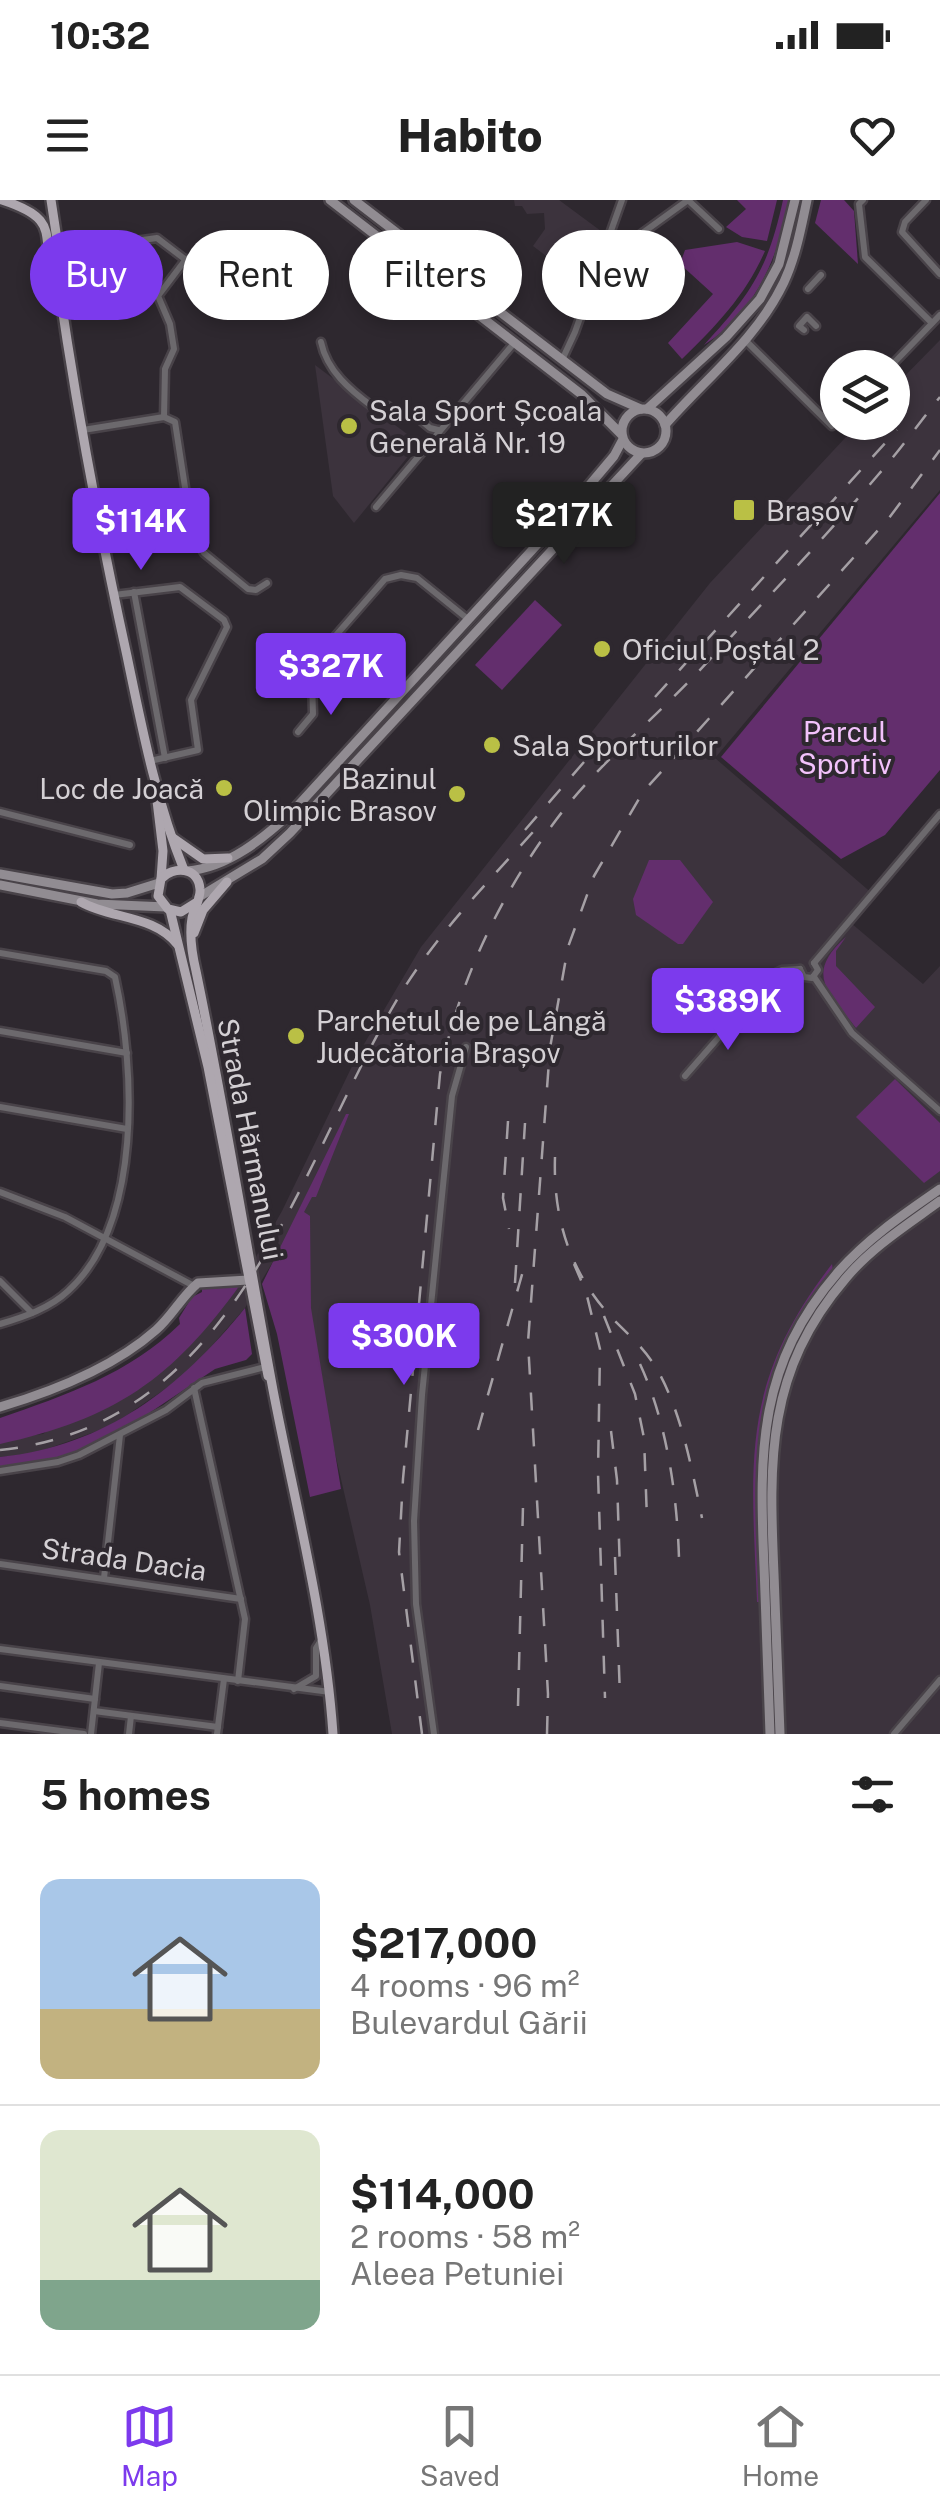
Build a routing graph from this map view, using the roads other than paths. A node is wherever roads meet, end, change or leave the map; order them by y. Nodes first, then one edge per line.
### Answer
1 (2, 200) edge
2 (51, 200) edge
3 (330, 200) edge
4 (354, 200) edge
5 (622, 200) edge
6 (795, 200) edge
7 (807, 200) edge
8 (926, 200) edge
9 (859, 201) edge
10 (364, 207) junction
11 (354, 218) junction
12 (719, 229) dead end
13 (46, 230) edge
14 (53, 230) edge
15 (612, 230) edge
16 (647, 230) edge
17 (183, 263) edge
18 (821, 274) dead end
19 (940, 274) edge
20 (808, 288) dead end
21 (940, 315) edge
22 (64, 320) edge
23 (578, 320) edge
24 (932, 324) junction
25 (816, 326) dead end
26 (524, 330) junction
27 (804, 330) dead end
28 (745, 340) junction
29 (320, 342) dead end
30 (515, 342) junction
31 (907, 350) edge
32 (562, 360) junction
33 (644, 409) junction
34 (820, 412) edge
35 (164, 417) junction
36 (665, 425) junction
37 (439, 430) junction
38 (82, 431) junction
39 (622, 438) junction
40 (641, 454) junction
41 (376, 507) dead end
42 (268, 583) dead end
43 (134, 592) junction
44 (113, 595) junction
45 (470, 621) junction
46 (298, 732) dead end
47 (165, 758) junction
48 (150, 761) junction
49 (157, 793) junction
50 (0, 812) edge
51 (940, 814) edge
52 (172, 836) junction
53 (130, 845) dead end
54 (228, 858) junction
55 (185, 870) junction
56 (0, 874) edge
57 (160, 881) junction
58 (227, 882) junction
59 (0, 885) edge
60 (198, 899) junction
61 (81, 902) junction
62 (168, 908) junction
63 (192, 940) junction
64 (0, 952) edge
65 (183, 956) junction
66 (814, 962) junction
67 (800, 969) junction
68 (814, 977) junction
69 (0, 1032) edge
70 (466, 1047) dead end
71 (127, 1053) junction
72 (685, 1076) dead end
73 (0, 1107) edge
74 (940, 1111) edge
75 (127, 1129) junction
76 (940, 1189) edge
77 (0, 1192) edge
78 (940, 1201) edge
79 (105, 1238) junction
80 (248, 1280) junction
81 (0, 1281) edge
82 (194, 1286) junction
83 (32, 1313) junction
84 (0, 1324) edge
85 (265, 1367) junction
86 (272, 1384) junction
87 (194, 1388) junction
88 (0, 1406) edge
89 (120, 1435) junction
90 (0, 1471) edge
91 (0, 1564) edge
92 (104, 1578) junction
93 (241, 1599) junction
94 (323, 1636) junction
95 (0, 1649) edge
96 (99, 1663) junction
97 (224, 1679) junction
98 (940, 1680) edge
99 (238, 1681) junction
100 (0, 1686) edge
101 (293, 1689) junction
102 (330, 1692) junction
103 (95, 1699) junction
104 (94, 1711) junction
105 (131, 1716) junction
106 (0, 1723) edge
107 (217, 1731) edge
108 (88, 1734) edge
109 (128, 1734) edge
110 (334, 1734) edge
111 (434, 1734) edge
112 (770, 1734) edge
113 (780, 1734) edge
114 (894, 1734) edge

1 - 13 main road
2 - 14 main road
3 - 11 main road
4 - 10 main road
5 - 15 street
6 - 33 main road
7 - 28 main road
8 - 19 street
9 - 24 street
10 - 11 main road
10 - 26 main road
11 - 30 main road
12 - 16 street
17 - 35 street
18 - 20 street
21 - 24 street
22 - 38 main road
23 - 32 street
24 - 31 street
25 - 27 street
26 - 30 main road
26 - 32 main road
28 - 34 street
28 - 36 main road
29 - 37 street
30 - 37 street
30 - 39 main road
32 - 33 main road
33 - 36 main road
33 - 39 main road
35 - 38 street
35 - 42 street
36 - 40 main road
37 - 41 street
38 - 44 main road
39 - 40 main road
39 - 45 main road
40 - 58 main road
43 - 44 street
43 - 47 street
43 - 47 street
44 - 48 main road
45 - 46 street
45 - 54 main road
47 - 48 street
48 - 49 main road
49 - 52 main road
49 - 57 main road
50 - 53 street
51 - 66 street
52 - 54 main road
52 - 55 main road
54 - 55 main road
55 - 57 main road
55 - 60 main road
56 - 57 main road
57 - 62 main road
58 - 60 main road
58 - 63 main road
59 - 61 main road
60 - 62 main road
60 - 63 main road, Strada Hărmanului
61 - 62 main road
61 - 65 main road
62 - 65 main road, Strada Hărmanului
63 - 86 main road, Strada Hărmanului
64 - 71 street
65 - 80 main road, Strada Hărmanului
66 - 67 street
66 - 68 street
67 - 68 street
67 - 72 street
68 - 74 street
69 - 71 street
70 - 111 street
71 - 75 street
73 - 75 street
75 - 79 street
76 - 112 main road
77 - 79 street
78 - 113 main road
79 - 82 street
79 - 83 street
80 - 82 main road
80 - 85 main road, Strada Hărmanului
81 - 83 street
82 - 88 main road
83 - 84 street
85 - 86 main road, Strada Hărmanului
85 - 87 street
86 - 94 main road, Strada Hărmanului
87 - 89 street
87 - 93 street
89 - 90 street
89 - 92 street
91 - 92 street, Strada Dacia
92 - 93 street, Strada Dacia
93 - 99 street
94 - 101 street
94 - 102 main road, Strada Hărmanului
95 - 96 street
96 - 97 street
96 - 103 street
97 - 99 street
97 - 107 street
98 - 114 street
99 - 101 street
100 - 103 street
101 - 102 street
102 - 110 main road, Strada Hărmanului
103 - 104 street
104 - 105 street
104 - 108 street
105 - 107 street
105 - 109 street
106 - 108 street

